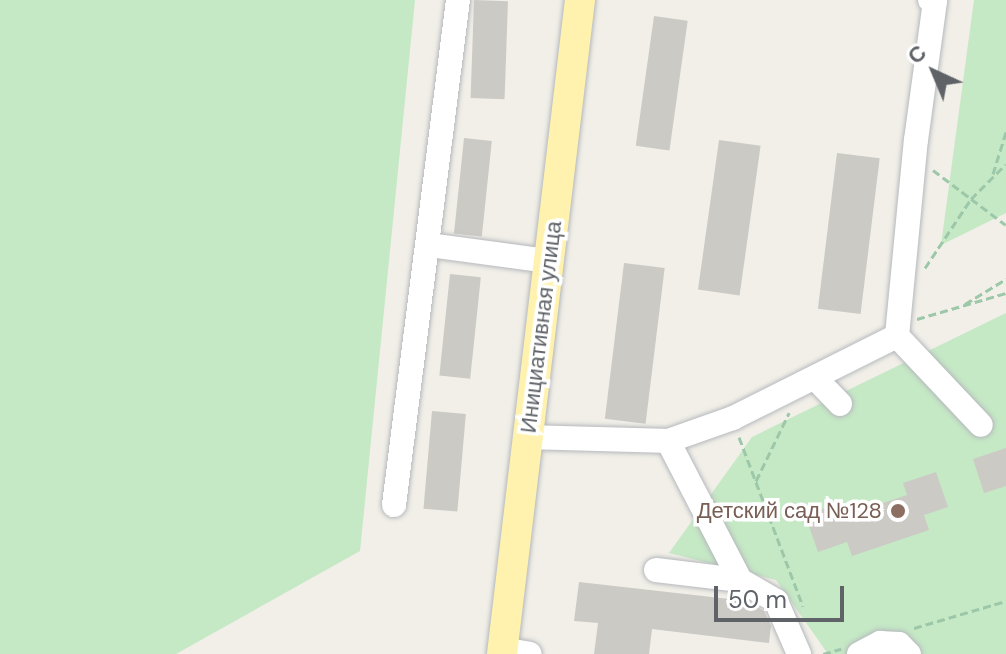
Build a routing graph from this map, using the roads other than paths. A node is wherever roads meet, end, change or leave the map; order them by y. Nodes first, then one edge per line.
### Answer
1 (458, 0) edge
2 (580, 0) edge
3 (933, 0) edge
4 (429, 245) junction
5 (548, 261) junction
6 (898, 330) junction
7 (809, 381) junction
8 (840, 404) dead end
9 (981, 425) dead end
10 (528, 437) junction
11 (668, 441) junction
12 (394, 505) dead end
13 (656, 570) dead end
14 (740, 580) junction
15 (856, 650) edge
16 (511, 652) edge
17 (796, 652) edge
18 (909, 654) edge

1 - 4 lane
2 - 5 main road, Инициативная улица
3 - 6 lane
4 - 5 lane
4 - 12 lane
5 - 10 main road, Инициативная улица
6 - 7 lane
6 - 9 lane
7 - 8 lane
7 - 11 lane
10 - 11 lane
10 - 16 main road, Инициативная улица
11 - 14 lane
13 - 14 lane
14 - 17 lane
15 - 18 lane

